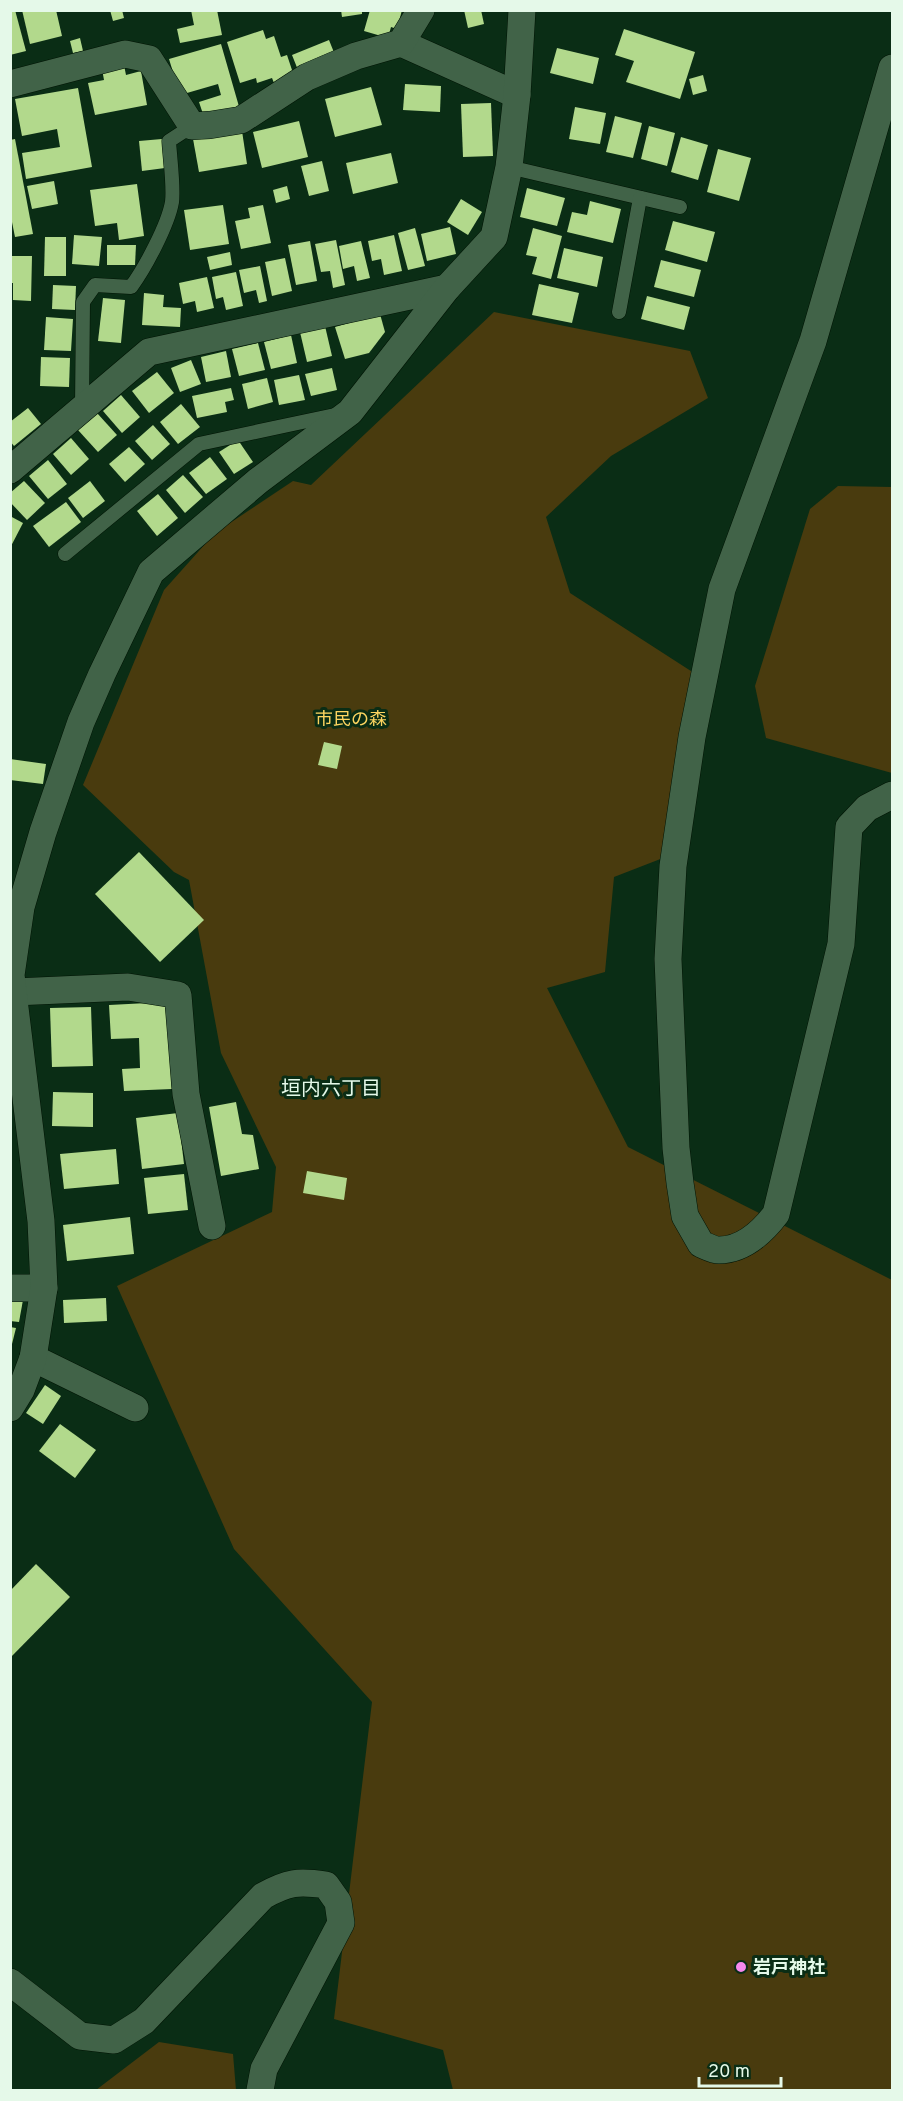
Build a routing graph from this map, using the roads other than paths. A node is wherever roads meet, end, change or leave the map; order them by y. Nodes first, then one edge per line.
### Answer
1 (421, 10) edge
2 (522, 10) edge
3 (400, 43) junction
4 (892, 68) edge
5 (10, 84) edge
6 (517, 95) junction
7 (192, 126) junction
8 (509, 167) junction
9 (640, 198) junction
10 (680, 207) dead end
11 (447, 288) junction
12 (619, 312) dead end
13 (82, 410) junction
14 (350, 412) junction
15 (10, 470) edge
16 (65, 554) dead end
17 (892, 795) edge
18 (14, 992) junction
19 (212, 1226) dead end
20 (10, 1288) edge
21 (44, 1288) junction
22 (33, 1358) junction
23 (10, 1408) edge
24 (135, 1408) dead end
25 (10, 1982) edge
26 (260, 2091) edge

1 - 3 street
2 - 6 street
3 - 6 street
3 - 7 street
4 - 17 street
5 - 7 street
6 - 8 street
7 - 13 lane
8 - 9 lane
8 - 11 street
9 - 10 lane
9 - 12 lane
11 - 13 street
11 - 14 street
13 - 15 street
14 - 16 lane
14 - 18 street
18 - 19 street
18 - 21 street
20 - 21 street
21 - 22 street
22 - 23 street
22 - 24 street
25 - 26 street

